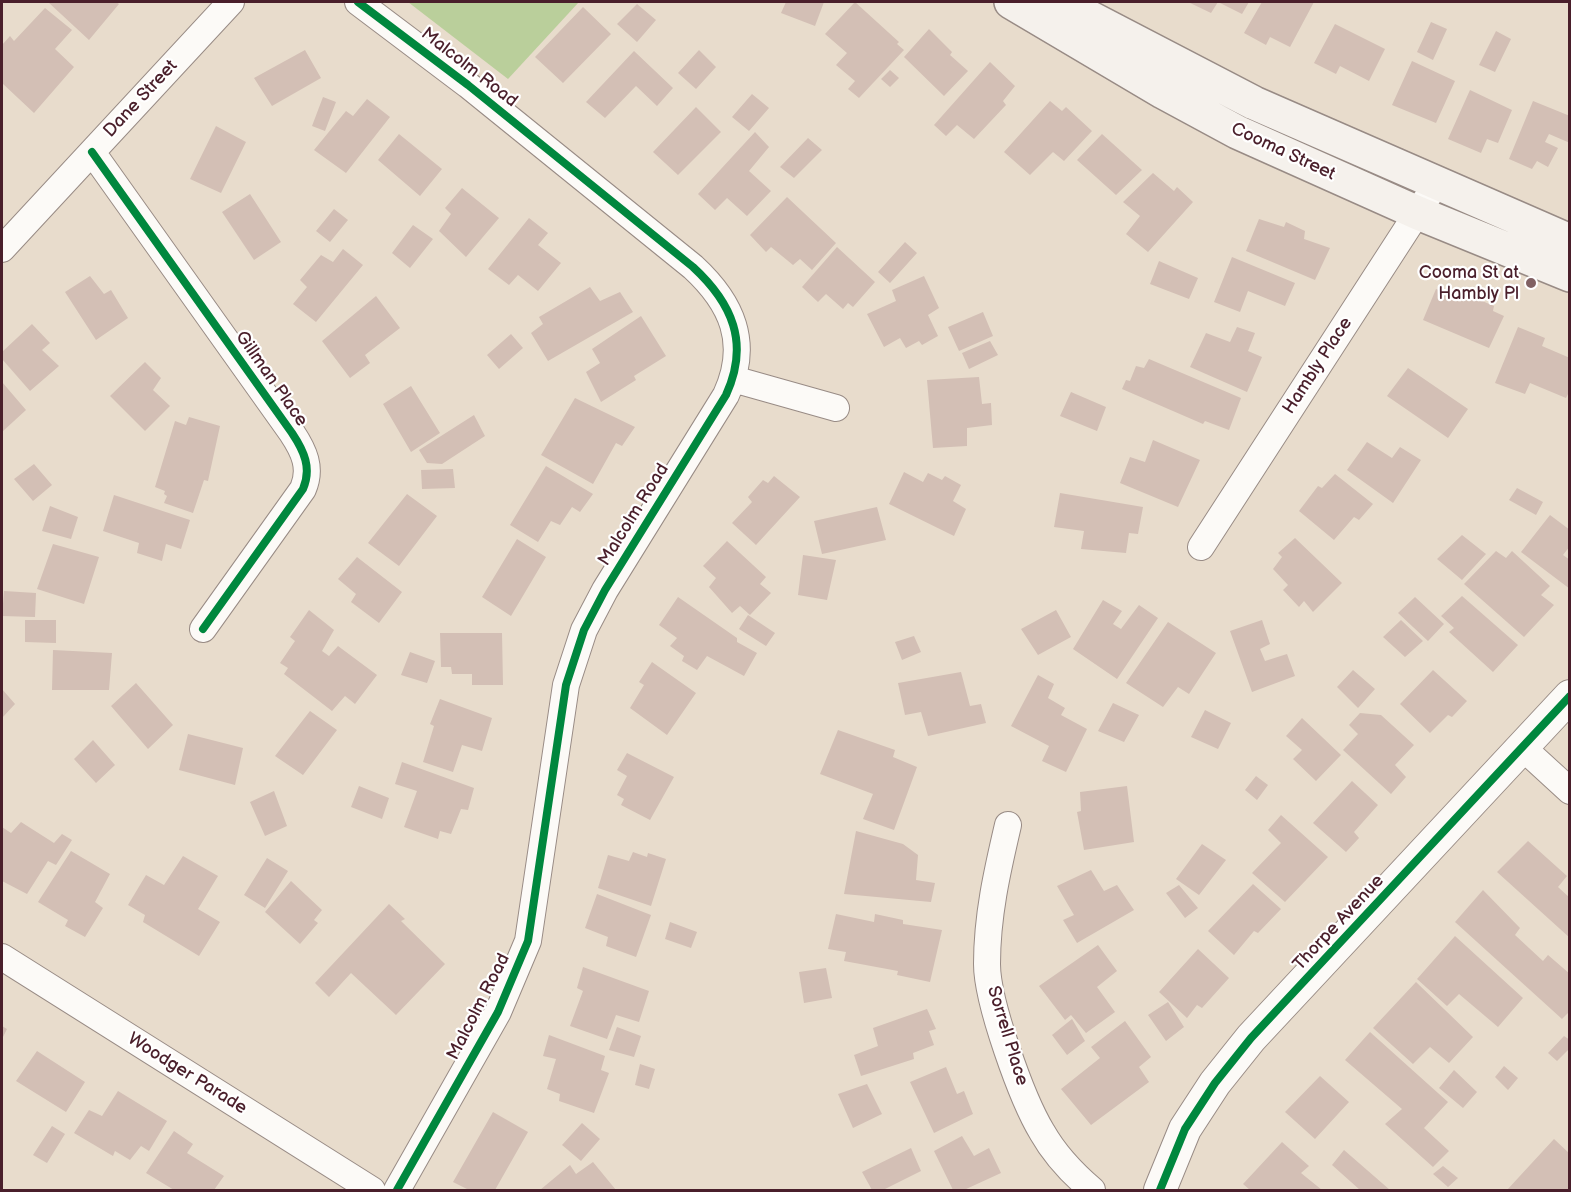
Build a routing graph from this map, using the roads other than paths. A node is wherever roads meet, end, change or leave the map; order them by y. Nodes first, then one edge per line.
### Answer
1 (231, 2) edge
2 (358, 2) edge
3 (1011, 2) edge
4 (1060, 2) edge
5 (92, 152) junction
6 (1436, 184) junction
7 (1418, 213) junction
8 (1569, 241) edge
9 (2, 249) edge
10 (1569, 275) edge
11 (733, 379) junction
12 (836, 408) dead end
13 (1201, 547) dead end
14 (203, 629) dead end
15 (1569, 696) edge
16 (1522, 747) junction
17 (1569, 791) edge
18 (1008, 825) dead end
19 (2, 957) edge
20 (372, 1191) edge
21 (397, 1191) edge
22 (1092, 1191) edge
23 (1160, 1191) edge

1 - 5 street, Dane Street
2 - 11 street, Malcolm Road
3 - 7 main road, Cooma Street
4 - 6 main road, Cooma Street
5 - 9 street, Dane Street
5 - 14 street, Gillman Place
6 - 7 street, Hambly Place
6 - 8 main road, Cooma Street
7 - 10 main road, Cooma Street
7 - 13 street, Hambly Place
11 - 12 street
11 - 21 street, Malcolm Road
15 - 16 street, Thorpe Avenue
16 - 17 street
16 - 23 street, Thorpe Avenue
18 - 22 street, Sorrell Place
19 - 20 street, Woodger Parade

